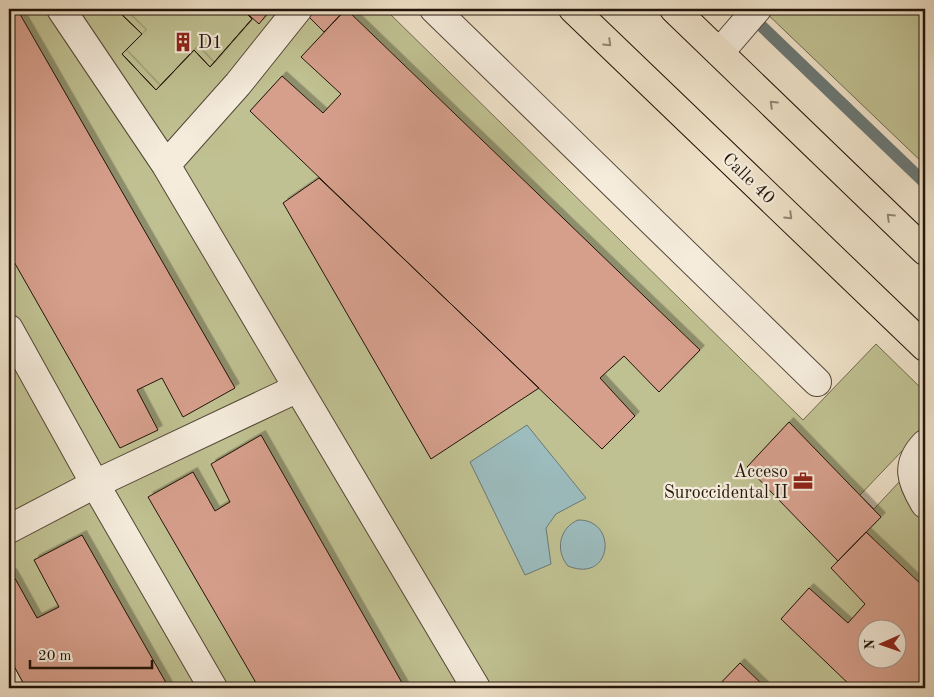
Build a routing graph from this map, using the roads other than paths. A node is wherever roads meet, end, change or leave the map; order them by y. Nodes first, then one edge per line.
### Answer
1 (61, 9) edge
2 (298, 9) edge
3 (434, 9) edge
4 (573, 9) edge
5 (674, 9) edge
6 (757, 9) edge
7 (720, 52) junction
8 (166, 165) junction
9 (925, 251) edge
10 (9, 329) edge
11 (925, 347) edge
12 (817, 382) dead end
13 (298, 388) junction
14 (925, 444) edge
15 (95, 484) junction
16 (925, 504) edge
17 (9, 529) edge
18 (213, 688) edge
19 (476, 688) edge

1 - 8 street
2 - 8 street
3 - 12 street
4 -> 11 main road, Calle 40
5 - 7 main road
6 - 7 street
9 -> 7 main road
8 - 13 street
10 - 15 street
13 - 15 street
13 - 19 street
14 - 16 street
15 - 17 street
15 - 18 street

